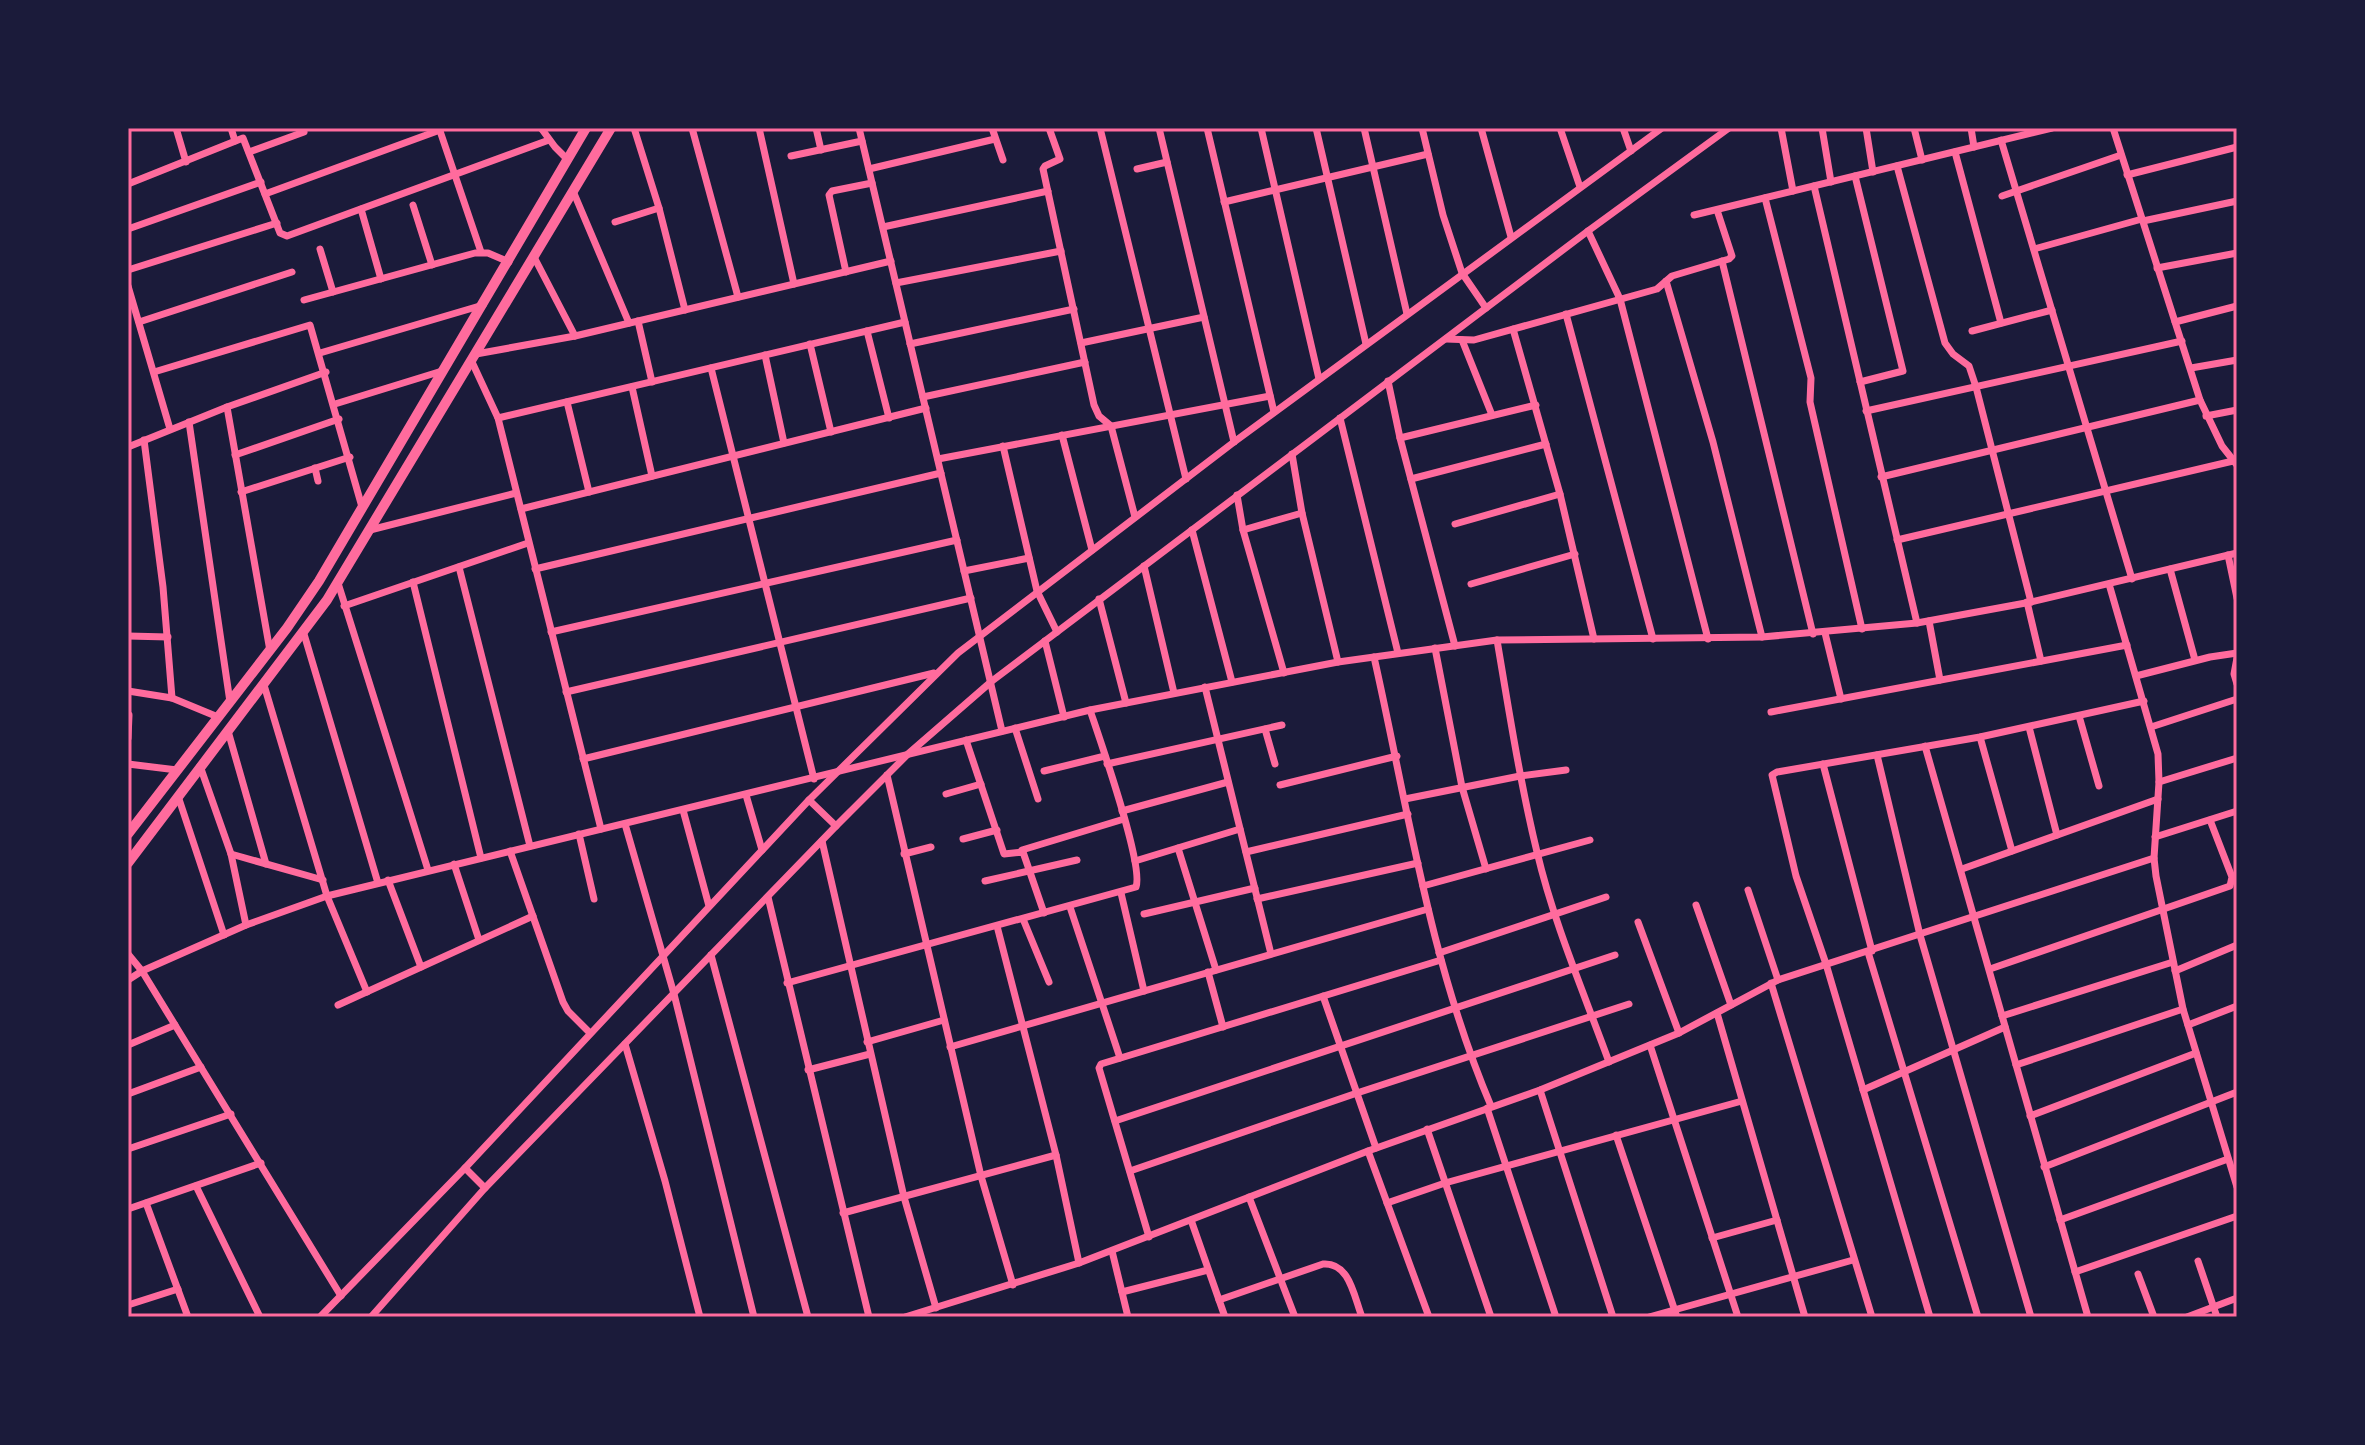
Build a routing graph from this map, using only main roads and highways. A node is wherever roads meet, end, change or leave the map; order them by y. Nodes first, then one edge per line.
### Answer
1 (586, 128) edge
2 (611, 128) edge
3 (128, 834) edge
4 (129, 859) edge

1 - 3 main road
2 - 4 main road

